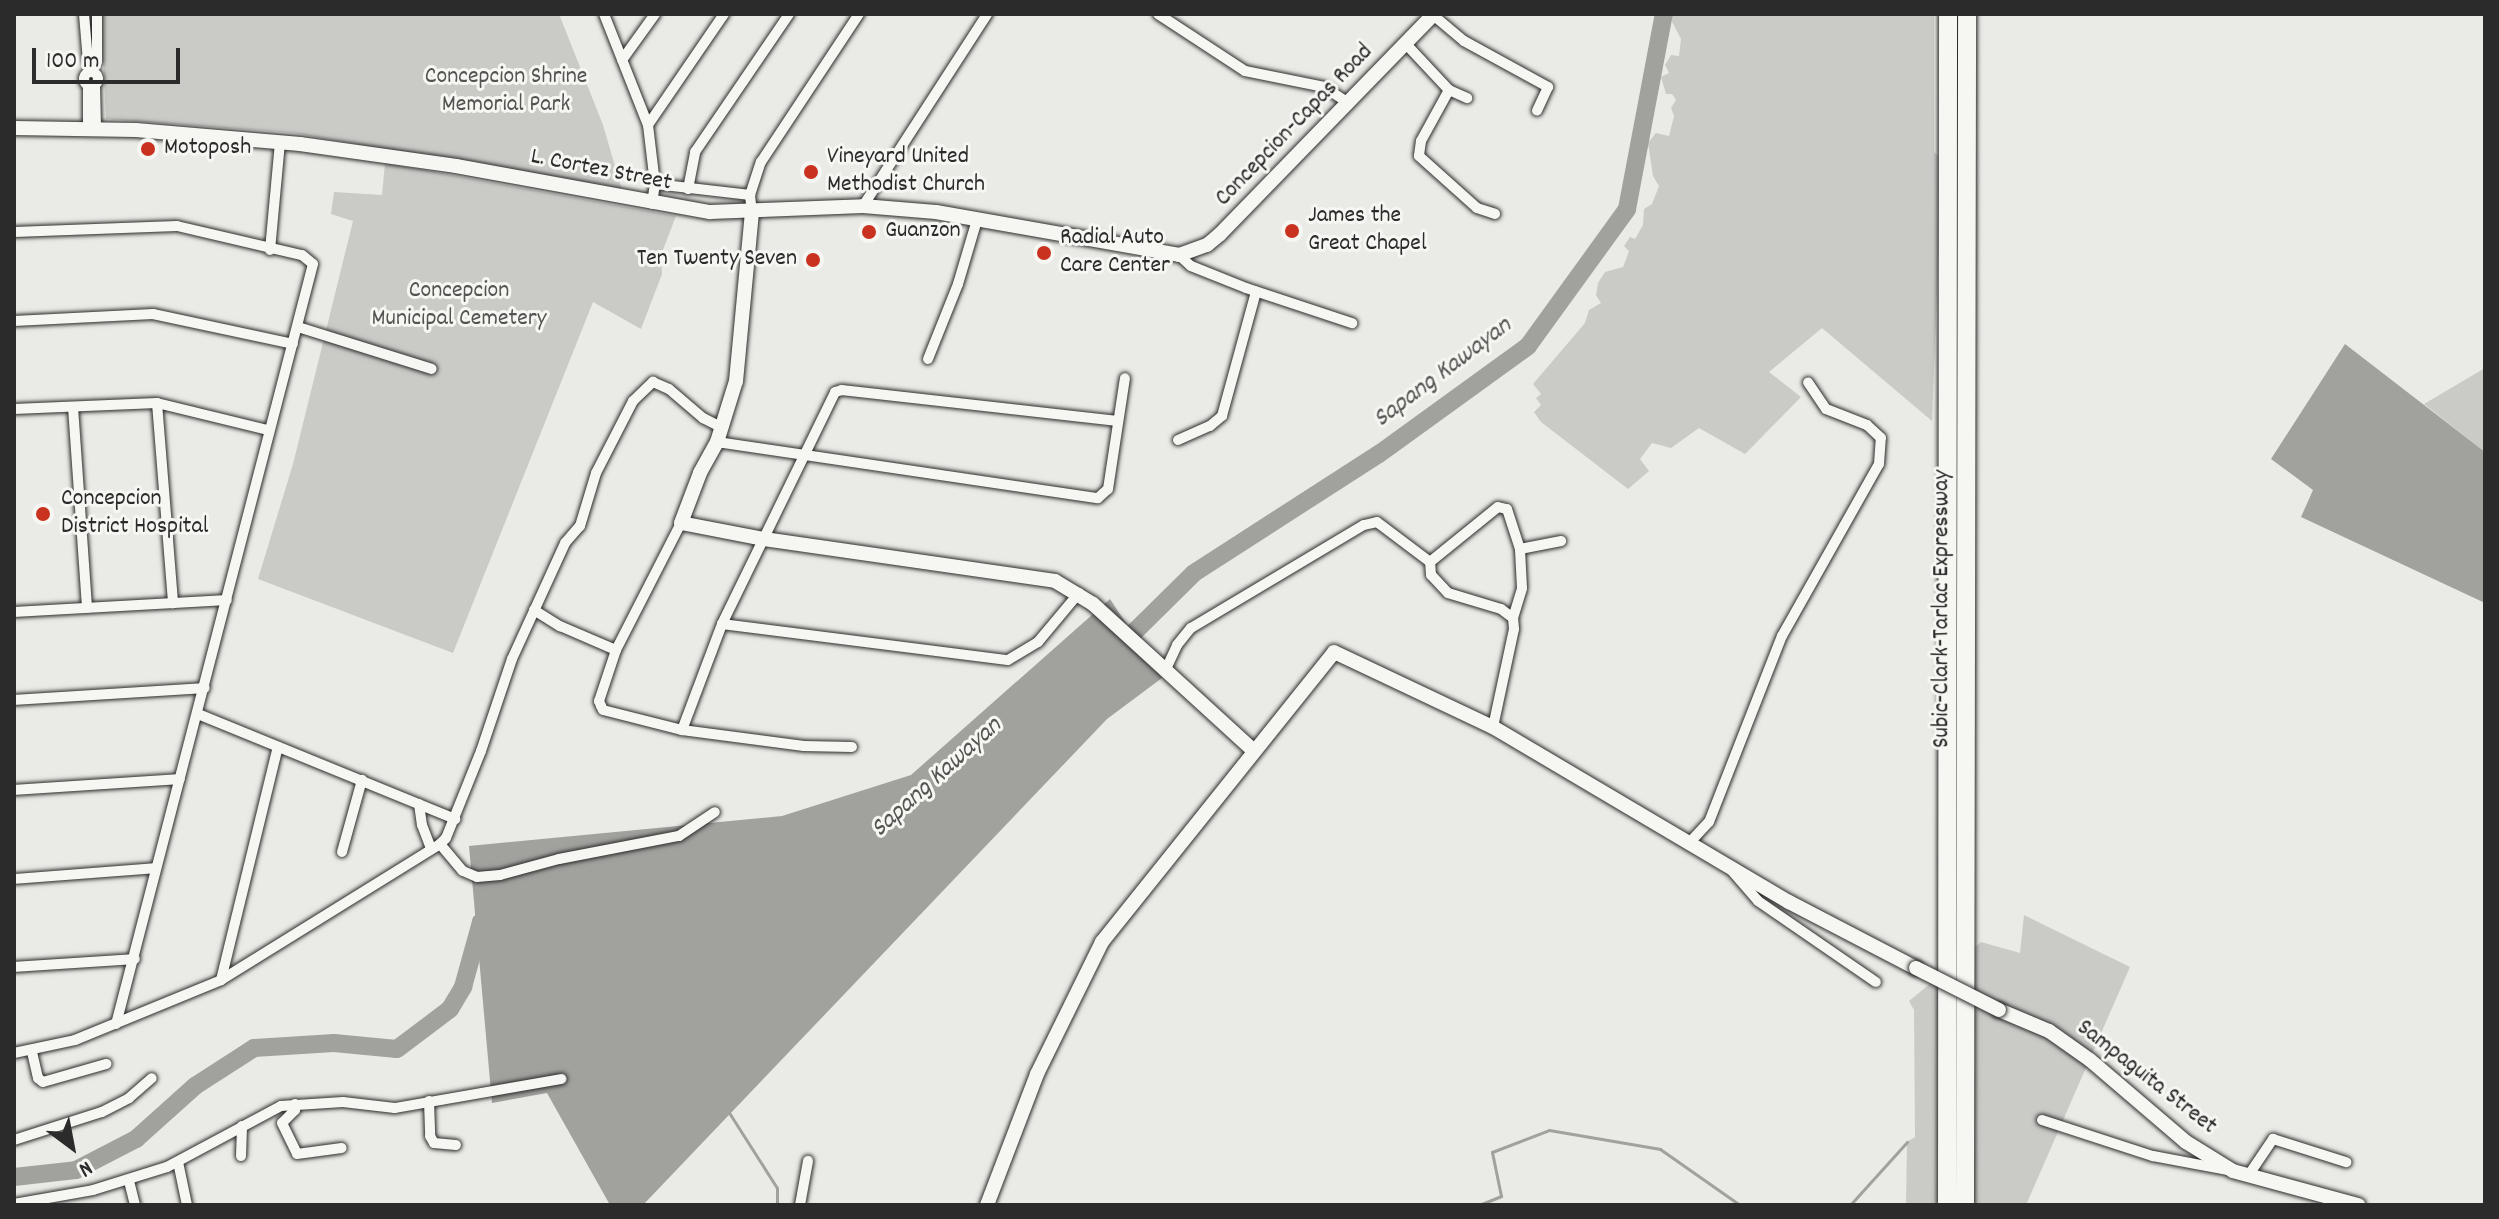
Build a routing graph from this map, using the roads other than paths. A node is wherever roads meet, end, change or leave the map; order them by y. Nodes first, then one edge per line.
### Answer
1 (84, 14) edge
2 (97, 14) edge
3 (604, 14) edge
4 (655, 14) edge
5 (724, 14) edge
6 (859, 14) edge
7 (987, 14) edge
8 (1158, 14) edge
9 (1434, 14) edge
10 (1948, 14) edge
11 (1967, 14) edge
12 (784, 16) edge
13 (1405, 43) junction
14 (622, 60) junction
15 (92, 72) junction
16 (1449, 90) junction
17 (1467, 98) dead end
18 (1349, 103) junction
19 (1537, 111) dead end
20 (648, 125) junction
21 (14, 128) edge
22 (92, 128) junction
23 (280, 142) junction
24 (655, 184) junction
25 (688, 189) junction
26 (750, 195) junction
27 (652, 204) junction
28 (863, 206) junction
29 (752, 212) junction
30 (1495, 214) dead end
31 (977, 220) junction
32 (14, 232) edge
33 (270, 250) junction
34 (1179, 255) junction
35 (1256, 292) junction
36 (14, 321) edge
37 (1352, 323) dead end
38 (298, 327) junction
39 (293, 344) junction
40 (928, 359) dead end
41 (432, 369) dead end
42 (1125, 378) dead end
43 (1808, 382) dead end
44 (157, 403) junction
45 (73, 407) junction
46 (14, 409) edge
47 (1117, 421) junction
48 (721, 427) junction
49 (268, 430) junction
50 (1178, 440) dead end
51 (717, 442) junction
52 (807, 456) junction
53 (681, 523) junction
54 (764, 539) junction
55 (1561, 541) dead end
56 (1520, 549) junction
57 (1430, 562) junction
58 (1079, 593) junction
59 (227, 600) junction
60 (173, 603) junction
61 (87, 608) junction
62 (534, 610) junction
63 (14, 612) edge
64 (1513, 618) junction
65 (722, 624) junction
66 (616, 650) junction
67 (1162, 666) junction
68 (205, 688) junction
69 (14, 700) edge
70 (198, 714) junction
71 (1493, 727) junction
72 (682, 730) junction
73 (278, 747) junction
74 (852, 747) dead end
75 (1254, 751) junction
76 (180, 779) junction
77 (362, 780) junction
78 (14, 790) edge
79 (419, 804) junction
80 (715, 812) dead end
81 (455, 819) junction
82 (1691, 841) junction
83 (436, 846) junction
84 (342, 852) dead end
85 (156, 868) junction
86 (1729, 868) junction
87 (14, 879) edge
88 (135, 959) junction
89 (14, 967) edge
90 (221, 980) junction
91 (1876, 982) dead end
92 (116, 1024) junction
93 (32, 1052) junction
94 (14, 1053) edge
95 (106, 1064) dead end
96 (152, 1078) dead end
97 (561, 1079) dead end
98 (429, 1101) junction
99 (295, 1104) junction
100 (2042, 1120) dead end
101 (242, 1126) junction
102 (14, 1140) edge
103 (456, 1145) dead end
104 (342, 1148) dead end
105 (241, 1156) dead end
106 (808, 1161) dead end
107 (178, 1162) junction
108 (2346, 1162) dead end
109 (2233, 1171) junction
110 (2248, 1176) junction
111 (129, 1181) junction
112 (61, 1197) junction
113 (14, 1204) edge
114 (48, 1205) edge
115 (135, 1205) edge
116 (187, 1205) edge
117 (800, 1205) edge
118 (987, 1205) edge
119 (1947, 1205) edge
120 (1965, 1205) edge
121 (2358, 1205) edge

1 - 15 street
2 - 15 street
3 - 14 street
4 - 14 street
5 - 20 street
6 - 26 street
7 - 28 street
8 - 18 street
9 - 13 street, Concepcion-Capas Road
9 - 19 street
10 - 119 highway, Subic-Clark-Tarlac Expressway
11 - 120 highway, Subic-Clark-Tarlac Expressway
12 - 25 street
13 - 16 street
13 - 18 street, Concepcion-Capas Road
14 - 20 street
15 - 22 street
16 - 17 street
16 - 30 street
18 - 34 street, Concepcion-Capas Road
20 - 24 street
21 - 22 street, L. Cortez Street
22 - 23 street, L. Cortez Street
23 - 27 street, L. Cortez Street
23 - 33 street
24 - 25 street
24 - 27 street
25 - 26 street
26 - 29 street
27 - 29 street, L. Cortez Street
28 - 29 street, L. Cortez Street
28 - 31 street, L. Cortez Street
29 - 48 street
31 - 34 street, L. Cortez Street
31 - 40 street
32 - 33 street
33 - 38 street
34 - 35 street
35 - 37 street
35 - 50 street
36 - 39 street
38 - 39 street
38 - 41 street
39 - 49 street
42 - 47 street
43 - 82 street
44 - 45 street
44 - 49 street
44 - 60 street
45 - 46 street
45 - 61 street
47 - 52 street
47 - 52 street
48 - 51 street
48 - 62 street
49 - 59 street
51 - 52 street
51 - 53 street
52 - 54 street
53 - 54 street
53 - 66 street
54 - 58 street
54 - 65 street
55 - 56 street
56 - 57 street
56 - 64 street
57 - 64 street
57 - 67 street
58 - 65 street
58 - 67 street
59 - 60 street
59 - 68 street
60 - 61 street
61 - 63 street
62 - 66 street
62 - 81 street
64 - 71 street
65 - 72 street
66 - 72 street
67 - 75 street
68 - 69 street
68 - 70 street
70 - 73 street
70 - 76 street
71 - 75 street, Sampaguita Street
71 - 82 street, Sampaguita Street
72 - 74 street
73 - 77 street
73 - 90 street
75 - 118 street
76 - 78 street
76 - 85 street
77 - 79 street
77 - 84 street
79 - 81 street
79 - 83 street
80 - 83 street
81 - 83 street
82 - 86 street, Sampaguita Street
83 - 90 street
85 - 87 street
85 - 88 street
86 - 91 street
86 - 109 street, Sampaguita Street, bridge
88 - 89 street
88 - 92 street
90 - 92 street
92 - 93 street
93 - 94 street
93 - 95 street
96 - 102 street
97 - 98 street
98 - 99 street
98 - 103 street
99 - 101 street
99 - 104 street
100 - 109 street
101 - 105 street
101 - 107 street
106 - 117 street
107 - 111 street
107 - 116 street
108 - 110 street
109 - 110 street, Sampaguita Street
110 - 121 street, Sampaguita Street
111 - 112 street
111 - 115 street
112 - 113 street
112 - 114 street

